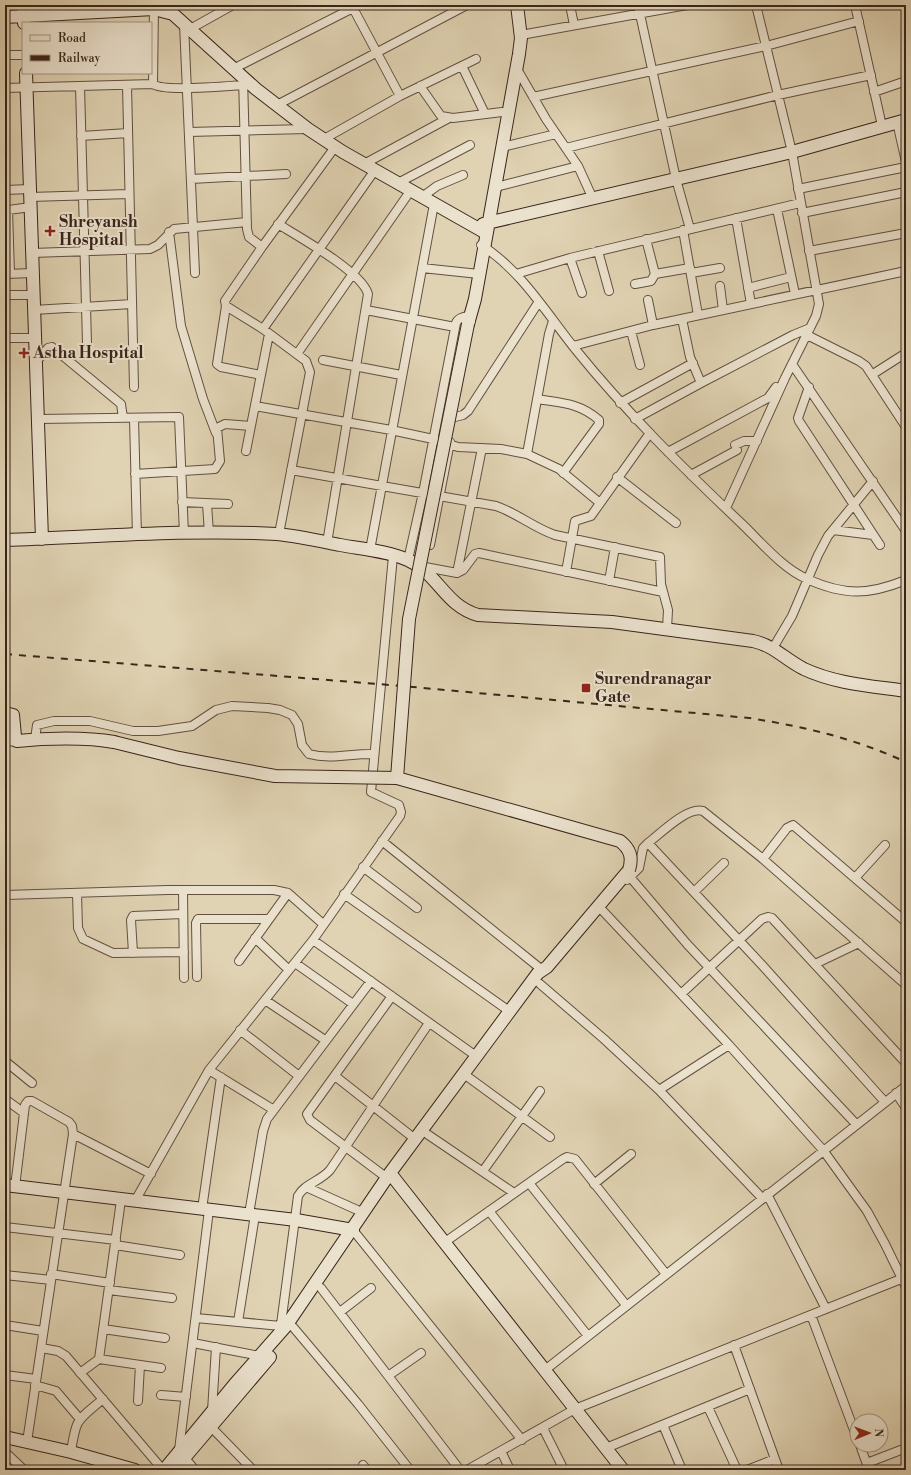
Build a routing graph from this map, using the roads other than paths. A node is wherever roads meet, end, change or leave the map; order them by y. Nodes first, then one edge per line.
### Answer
1 (233, 5) edge
2 (466, 5) edge
3 (509, 5) edge
4 (517, 5) edge
5 (570, 5) edge
6 (638, 5) edge
7 (687, 5) edge
8 (756, 5) edge
9 (855, 5) edge
10 (160, 7) edge
11 (356, 7) edge
12 (111, 8) edge
13 (66, 9) edge
14 (639, 14) junction
15 (24, 15) edge
16 (5, 17) edge
17 (859, 21) junction
18 (574, 25) junction
19 (187, 27) junction
20 (521, 34) junction
21 (766, 46) junction
22 (376, 53) junction
23 (5, 55) edge
24 (22, 55) edge
25 (476, 59) dead end
26 (462, 66) junction
27 (233, 68) junction
28 (517, 69) junction
29 (652, 70) junction
30 (26, 74) edge
31 (871, 75) junction
32 (243, 81) junction
33 (906, 81) edge
34 (153, 84) junction
35 (127, 85) junction
36 (80, 86) junction
37 (420, 86) junction
38 (5, 88) edge
39 (26, 88) junction
40 (187, 88) junction
41 (874, 92) junction
42 (778, 95) junction
43 (400, 96) junction
44 (533, 97) junction
45 (276, 104) junction
46 (502, 112) junction
47 (485, 114) junction
48 (449, 118) junction
49 (902, 121) edge
50 (664, 123) junction
51 (882, 126) junction
52 (308, 129) junction
53 (189, 132) junction
54 (244, 132) junction
55 (128, 134) junction
56 (556, 134) junction
57 (81, 136) junction
58 (324, 139) junction
59 (470, 145) dead end
60 (335, 147) junction
61 (502, 147) junction
62 (566, 148) junction
63 (905, 151) edge
64 (792, 152) junction
65 (906, 162) edge
66 (364, 164) junction
67 (578, 166) junction
68 (906, 167) edge
69 (375, 170) junction
70 (286, 174) dead end
71 (463, 175) dead end
72 (246, 177) junction
73 (676, 179) junction
74 (191, 180) junction
75 (398, 183) junction
76 (496, 187) junction
77 (798, 189) junction
78 (5, 190) edge
79 (411, 190) junction
80 (906, 192) edge
81 (129, 194) junction
82 (83, 195) junction
83 (422, 197) junction
84 (30, 198) junction
85 (593, 199) junction
86 (434, 204) junction
87 (800, 204) junction
88 (777, 209) junction
89 (802, 213) junction
90 (736, 218) junction
91 (247, 222) junction
92 (278, 224) junction
93 (193, 226) junction
94 (485, 228) junction
95 (687, 230) junction
96 (169, 232) junction
97 (906, 233) edge
98 (646, 239) junction
99 (481, 245) junction
100 (262, 247) junction
101 (130, 249) junction
102 (319, 250) junction
103 (84, 251) junction
104 (598, 251) junction
105 (809, 251) junction
106 (32, 253) junction
107 (570, 258) junction
108 (422, 268) junction
109 (720, 268) dead end
110 (691, 270) junction
111 (906, 271) edge
112 (33, 273) junction
113 (195, 273) dead end
114 (8, 274) edge
115 (353, 274) junction
116 (476, 274) junction
117 (516, 274) junction
118 (655, 274) junction
119 (792, 277) junction
120 (635, 284) dead end
121 (720, 286) dead end
122 (748, 288) junction
123 (816, 289) junction
124 (609, 291) dead end
125 (582, 293) dead end
126 (5, 294) edge
127 (795, 294) junction
128 (34, 295) junction
129 (648, 300) dead end
130 (538, 303) junction
131 (132, 304) junction
132 (751, 304) junction
133 (86, 306) junction
134 (226, 306) junction
135 (34, 310) junction
136 (366, 310) junction
137 (723, 310) junction
138 (698, 315) junction
139 (469, 318) junction
140 (412, 319) junction
141 (682, 319) junction
142 (553, 321) junction
143 (653, 325) junction
144 (455, 327) junction
145 (631, 331) junction
146 (266, 332) junction
147 (808, 332) junction
148 (5, 338) edge
149 (35, 338) junction
150 (87, 343) dead end
151 (573, 346) junction
152 (906, 353) edge
153 (296, 354) junction
154 (323, 360) dead end
155 (36, 362) junction
156 (693, 363) junction
157 (792, 364) junction
158 (640, 365) dead end
159 (356, 367) junction
160 (401, 374) junction
161 (873, 374) junction
162 (261, 375) junction
163 (779, 381) dead end
164 (701, 383) junction
165 (134, 387) dead end
166 (809, 387) junction
167 (537, 399) junction
168 (620, 403) junction
169 (255, 406) junction
170 (302, 414) junction
171 (455, 417) junction
172 (123, 418) junction
173 (134, 418) junction
174 (38, 419) junction
175 (635, 419) junction
176 (347, 422) junction
177 (251, 426) junction
178 (906, 426) edge
179 (391, 430) junction
180 (216, 433) junction
181 (650, 433) junction
182 (433, 439) junction
183 (756, 441) junction
184 (450, 445) junction
185 (482, 448) junction
186 (246, 450) dead end
187 (668, 452) junction
188 (527, 454) junction
189 (291, 470) junction
190 (180, 472) junction
191 (563, 473) junction
192 (135, 474) junction
193 (691, 475) junction
194 (338, 478) junction
195 (617, 478) junction
196 (873, 481) junction
197 (381, 486) junction
198 (423, 493) junction
199 (441, 497) junction
200 (182, 502) junction
201 (471, 502) junction
202 (600, 503) junction
203 (207, 504) junction
204 (228, 504) dead end
205 (854, 505) junction
206 (726, 508) junction
207 (676, 522) dead end
208 (833, 530) junction
209 (906, 531) edge
210 (184, 534) junction
211 (209, 534) junction
212 (279, 534) junction
213 (873, 535) junction
214 (137, 536) junction
215 (571, 538) junction
216 (42, 539) junction
217 (5, 540) edge
218 (327, 543) junction
219 (880, 545) dead end
220 (615, 547) junction
221 (370, 550) junction
222 (393, 556) junction
223 (408, 560) junction
224 (424, 569) junction
225 (566, 572) junction
226 (457, 573) junction
227 (807, 579) junction
228 (906, 580) edge
229 (609, 581) junction
230 (663, 592) junction
231 (667, 629) junction
232 (772, 648) junction
233 (906, 691) edge
234 (5, 713) edge
235 (35, 739) junction
236 (11, 741) edge
237 (374, 754) junction
238 (397, 778) junction
239 (382, 841) junction
240 (648, 843) junction
241 (885, 845) dead end
242 (763, 860) junction
243 (724, 864) dead end
244 (364, 867) junction
245 (630, 874) junction
246 (855, 878) junction
247 (183, 890) junction
248 (694, 892) junction
249 (288, 893) junction
250 (76, 894) junction
251 (344, 894) junction
252 (5, 895) edge
253 (417, 908) dead end
254 (602, 910) junction
255 (184, 914) junction
256 (269, 919) junction
257 (906, 922) edge
258 (323, 924) junction
259 (255, 938) junction
260 (313, 940) junction
261 (740, 941) junction
262 (859, 942) junction
263 (184, 952) junction
264 (133, 953) junction
265 (239, 960) dead end
266 (295, 963) junction
267 (815, 964) junction
268 (711, 968) junction
269 (289, 970) junction
270 (545, 970) junction
271 (197, 977) dead end
272 (184, 978) dead end
273 (371, 981) junction
274 (540, 984) junction
275 (906, 985) edge
276 (681, 994) junction
277 (392, 996) junction
278 (265, 1000) junction
279 (353, 1004) junction
280 (510, 1011) junction
281 (429, 1023) junction
282 (240, 1030) junction
283 (325, 1040) junction
284 (729, 1045) junction
285 (476, 1056) junction
286 (5, 1061) edge
287 (906, 1063) edge
288 (209, 1070) junction
289 (299, 1076) junction
290 (335, 1076) junction
291 (221, 1077) junction
292 (468, 1077) junction
293 (32, 1083) dead end
294 (906, 1086) edge
295 (659, 1090) junction
296 (540, 1091) dead end
297 (896, 1093) junction
298 (5, 1099) edge
299 (885, 1102) junction
300 (372, 1106) junction
301 (906, 1108) edge
302 (274, 1110) junction
303 (24, 1113) junction
304 (522, 1117) junction
305 (856, 1124) junction
306 (73, 1134) junction
307 (427, 1134) junction
308 (550, 1137) dead end
309 (415, 1139) junction
310 (345, 1146) junction
311 (823, 1150) junction
312 (631, 1154) dead end
313 (483, 1171) junction
314 (150, 1174) junction
315 (391, 1177) junction
316 (529, 1183) junction
317 (594, 1184) junction
318 (10, 1186) edge
319 (306, 1187) junction
320 (63, 1193) junction
321 (514, 1193) junction
322 (764, 1196) junction
323 (121, 1200) junction
324 (135, 1201) junction
325 (206, 1209) junction
326 (489, 1211) junction
327 (364, 1213) junction
328 (252, 1214) junction
329 (296, 1220) junction
330 (5, 1227) edge
331 (57, 1233) junction
332 (355, 1233) junction
333 (445, 1242) junction
334 (115, 1243) junction
335 (180, 1255) dead end
336 (666, 1274) junction
337 (5, 1275) edge
338 (51, 1277) junction
339 (904, 1277) edge
340 (109, 1286) junction
341 (321, 1288) junction
342 (371, 1288) dead end
343 (906, 1288) edge
344 (172, 1298) dead end
345 (626, 1305) junction
346 (826, 1309) junction
347 (340, 1312) junction
348 (811, 1315) junction
349 (196, 1318) junction
350 (238, 1322) junction
351 (5, 1325) edge
352 (294, 1327) junction
353 (104, 1329) junction
354 (280, 1329) junction
355 (43, 1330) junction
356 (588, 1336) junction
357 (165, 1338) dead end
358 (193, 1343) junction
359 (734, 1345) junction
360 (216, 1347) junction
361 (41, 1348) junction
362 (421, 1353) dead end
363 (260, 1356) junction
364 (99, 1359) junction
365 (140, 1365) junction
366 (161, 1368) dead end
367 (545, 1370) junction
368 (80, 1373) junction
369 (5, 1375) edge
370 (388, 1376) junction
371 (36, 1382) junction
372 (750, 1389) junction
373 (161, 1395) dead end
374 (186, 1397) junction
375 (103, 1400) junction
376 (138, 1401) dead end
377 (708, 1407) junction
378 (575, 1409) junction
379 (212, 1411) junction
380 (849, 1417) edge
381 (79, 1418) junction
382 (210, 1426) junction
383 (663, 1426) junction
384 (543, 1428) junction
385 (5, 1437) edge
386 (522, 1440) junction
387 (27, 1442) junction
388 (606, 1448) junction
389 (906, 1448) edge
390 (501, 1451) junction
391 (5, 1452) edge
392 (72, 1452) junction
393 (863, 1453) edge
394 (182, 1454) junction
395 (775, 1459) junction
396 (480, 1467) edge
397 (868, 1467) edge
398 (24, 1470) edge
399 (135, 1470) edge
400 (163, 1470) edge
401 (174, 1470) edge
402 (196, 1470) edge
403 (253, 1470) edge
404 (410, 1470) edge
405 (460, 1470) edge
406 (468, 1470) edge
407 (510, 1470) edge
408 (564, 1470) edge
409 (623, 1470) edge
410 (682, 1470) edge
411 (737, 1470) edge
412 (747, 1470) edge
413 (779, 1470) edge

1 - 19 street
2 - 22 street
3 - 46 street
4 - 20 street
5 - 18 street
6 - 14 street
7 - 14 street
8 - 21 street
9 - 17 street
10 - 12 street
10 - 19 street
10 - 34 street
11 - 22 street
11 - 27 street
12 - 13 street
13 - 15 street
14 - 18 street
14 - 29 street
15 - 16 street
17 - 21 street
17 - 31 street
18 - 20 street
19 - 27 street
19 - 40 street
20 - 28 street
21 - 29 street
21 - 42 street
22 - 43 street
22 - 45 street
23 - 24 street
25 - 26 street
26 - 37 street
26 - 47 street
27 - 32 street
28 - 44 street
28 - 61 street
29 - 44 street
29 - 50 street
30 - 39 street
31 - 41 street
31 - 42 street
32 - 40 street
32 - 45 street
32 - 54 street
33 - 41 street
34 - 35 street
34 - 40 street
35 - 36 street
35 - 55 street
36 - 39 street
36 - 57 street
37 - 43 street
37 - 48 street
38 - 39 street
39 - 84 street
40 - 53 street
41 - 51 street
42 - 50 street
42 - 64 street
43 - 58 street
44 - 56 street
45 - 52 street
46 - 47 street
46 - 94 street
47 - 48 street
48 - 66 street
49 - 51 street
49 - 63 street
50 - 62 street
50 - 73 street
51 - 64 street
52 - 54 street
52 - 58 street
53 - 54 street
53 - 74 street
54 - 72 street
55 - 57 street
55 - 81 street
56 - 61 street
56 - 62 street
57 - 82 street
58 - 60 street
59 - 75 street
60 - 66 street
60 - 92 street
61 - 76 street
62 - 67 street
63 - 65 street
64 - 73 street
64 - 77 street
66 - 69 street
67 - 76 street
67 - 85 street
68 - 77 street
69 - 75 street
69 - 102 street
70 - 72 street
71 - 83 street
72 - 74 street
72 - 91 street
73 - 85 street
73 - 95 street
74 - 93 street
75 - 79 street
76 - 94 street
77 - 87 street
78 - 84 street
79 - 83 street
79 - 115 street
80 - 89 street
81 - 82 street
81 - 101 street
82 - 84 street
82 - 103 street
83 - 86 street
84 - 106 street
84 - 114 street
85 - 94 street
86 - 94 street
86 - 108 street
87 - 88 street
87 - 89 street
88 - 90 street
88 - 119 street
89 - 105 street
90 - 95 street
90 - 122 street
91 - 93 street
91 - 100 street
92 - 100 street
92 - 102 street
93 - 96 street
93 - 113 street
94 - 99 street
95 - 98 street
95 - 110 street
96 - 101 street
96 - 180 street
97 - 105 street
98 - 104 street
98 - 118 street
99 - 116 street
99 - 117 street
100 - 134 street
101 - 103 street
101 - 131 street
102 - 115 street
102 - 146 street
103 - 106 street
103 - 133 street
104 - 107 street
104 - 124 street
105 - 123 street
106 - 112 street
107 - 117 street
107 - 125 street
108 - 116 street
108 - 140 street
109 - 110 street
110 - 118 street
110 - 138 street
111 - 123 street
112 - 114 street
112 - 128 street
115 - 136 street
115 - 153 street
116 - 139 street
117 - 130 street
118 - 120 street
119 - 122 street
119 - 127 street
121 - 137 street
122 - 132 street
123 - 127 street
123 - 147 street
126 - 128 street
127 - 132 street
128 - 135 street
129 - 143 street
130 - 142 street
130 - 171 street
131 - 133 street
131 - 165 street
132 - 137 street
133 - 135 street
133 - 150 street
134 - 146 street
134 - 162 street
135 - 149 street
136 - 140 street
136 - 159 street
137 - 138 street
138 - 141 street
139 - 144 street
139 - 171 street
139 - 238 street, bridge
140 - 144 street
140 - 160 street
141 - 143 street
141 - 156 street
142 - 151 street
142 - 167 street
143 - 145 street
144 - 182 street
145 - 151 street
145 - 158 street
146 - 153 street
146 - 162 street
147 - 157 street
147 - 161 street
147 - 164 street
148 - 149 street
149 - 155 street
151 - 168 street
152 - 161 street
153 - 170 street
154 - 159 street
155 - 172 street
155 - 174 street
156 - 164 street
156 - 168 street
157 - 166 street
157 - 183 street
159 - 160 street
159 - 176 street
160 - 179 street
161 - 178 street
162 - 169 street
163 - 187 street
164 - 175 street
166 - 196 street
166 - 205 street
167 - 188 street
167 - 191 street
168 - 175 street
169 - 170 street
169 - 177 street
170 - 176 street
170 - 189 street
171 - 184 street
172 - 173 street
172 - 174 street
173 - 190 street
173 - 192 street
174 - 216 street
175 - 181 street
176 - 179 street
176 - 194 street
177 - 180 street
177 - 186 street
179 - 182 street
179 - 197 street
180 - 190 street
181 - 187 street
181 - 195 street
182 - 184 street
182 - 198 street
183 - 193 street
183 - 206 street
184 - 185 street
184 - 199 street
185 - 188 street
185 - 201 street
187 - 193 street
188 - 191 street
189 - 194 street
189 - 212 street
190 - 192 street
190 - 200 street
191 - 202 street
192 - 214 street
193 - 206 street
194 - 197 street
194 - 218 street
195 - 202 street
195 - 207 street
196 - 205 street
196 - 209 street
197 - 198 street
197 - 221 street
198 - 199 street
198 - 223 street
199 - 201 street
199 - 224 street
200 - 203 street
200 - 210 street
201 - 215 street
201 - 226 street
202 - 215 street
203 - 204 street
203 - 211 street
205 - 208 street
205 - 213 street
206 - 227 street
208 - 213 street
208 - 227 street
210 - 211 street
210 - 214 street
211 - 212 street
212 - 218 street
213 - 219 street
214 - 216 street
215 - 220 street
215 - 225 street
216 - 217 street
218 - 221 street
220 - 229 street
220 - 230 street
221 - 222 street
222 - 223 street
222 - 237 street
223 - 224 street
224 - 226 street
224 - 231 street
225 - 226 street
225 - 229 street
227 - 228 street
227 - 232 street
229 - 230 street
230 - 231 street
231 - 232 street
232 - 233 street
234 - 236 street
235 - 236 street
235 - 237 street
235 - 238 street, bridge
237 - 239 street
238 - 245 street, bridge
239 - 244 street
239 - 270 street
240 - 242 street
240 - 245 street
240 - 248 street
241 - 246 street
242 - 246 street
242 - 262 street
243 - 248 street
244 - 251 street
244 - 253 street
245 - 254 street
245 - 268 street
245 - 270 street
246 - 257 street
247 - 249 street
247 - 250 street
247 - 255 street
248 - 261 street
249 - 256 street
249 - 258 street
250 - 252 street
250 - 264 street
251 - 258 street
251 - 280 street
254 - 270 street
254 - 276 street
255 - 263 street
255 - 264 street
256 - 259 street
256 - 271 street
258 - 260 street
259 - 265 street
259 - 269 street
260 - 266 street
260 - 273 street
261 - 267 street
261 - 268 street
261 - 299 street
262 - 267 street
262 - 275 street
263 - 264 street
263 - 272 street
266 - 269 street
266 - 279 street
267 - 287 street
268 - 276 street
268 - 305 street
269 - 278 street
270 - 274 street
270 - 280 street
273 - 277 street
273 - 279 street
274 - 292 street
274 - 295 street
276 - 284 street
277 - 281 street
277 - 290 street
278 - 282 street
278 - 283 street
279 - 283 street
280 - 285 street
281 - 285 street
281 - 300 street
282 - 288 street
282 - 289 street
283 - 289 street
284 - 295 street
284 - 311 street
285 - 309 street
286 - 293 street
288 - 291 street
288 - 314 street
289 - 302 street
290 - 300 street
290 - 310 street
291 - 302 street
291 - 325 street
292 - 304 street
292 - 307 street
294 - 297 street
295 - 322 street
296 - 304 street
297 - 299 street
297 - 301 street
298 - 303 street
299 - 305 street
300 - 309 street
300 - 310 street
302 - 328 street
303 - 306 street
303 - 318 street
304 - 308 street
304 - 313 street
305 - 311 street
306 - 314 street
306 - 320 street
307 - 313 street
307 - 315 street
309 - 315 street
310 - 315 street
310 - 319 street
311 - 322 street
311 - 339 street
312 - 317 street
313 - 321 street
314 - 324 street
315 - 327 street
315 - 332 street
315 - 333 street
316 - 317 street
316 - 321 street
316 - 345 street
317 - 336 street
318 - 320 street
319 - 327 street
319 - 329 street
320 - 323 street
320 - 331 street
321 - 326 street
322 - 336 street
322 - 346 street
323 - 324 street
323 - 334 street
324 - 325 street
325 - 328 street
325 - 349 street
326 - 333 street
326 - 356 street
327 - 332 street
328 - 329 street
328 - 350 street
329 - 332 street
329 - 354 street
330 - 331 street
331 - 334 street
331 - 338 street
332 - 341 street
332 - 354 street
332 - 386 street
333 - 367 street
334 - 335 street
334 - 340 street
336 - 345 street
337 - 338 street
338 - 340 street
338 - 355 street
339 - 343 street
339 - 346 street
340 - 344 street
340 - 353 street
341 - 347 street
341 - 352 street
342 - 347 street
345 - 356 street
346 - 348 street
347 - 370 street
348 - 359 street
348 - 380 street
349 - 350 street
349 - 358 street
350 - 354 street
351 - 355 street
352 - 382 street
352 - 404 street
353 - 357 street
353 - 364 street
354 - 363 street
355 - 361 street
356 - 367 street
358 - 360 street
358 - 374 street
359 - 372 street
359 - 378 street
360 - 363 street
360 - 379 street
361 - 368 street
361 - 371 street
362 - 370 street
363 - 379 street
364 - 365 street
364 - 368 street
365 - 366 street
365 - 376 street
367 - 378 street
368 - 375 street
369 - 371 street
370 - 405 street
371 - 381 street
371 - 387 street
372 - 377 street
372 - 395 street
373 - 374 street
374 - 394 street
375 - 381 street
375 - 400 street
377 - 383 street
377 - 411 street
378 - 384 street
378 - 388 street
379 - 394 street
381 - 392 street
382 - 394 street
382 - 403 street
383 - 388 street
383 - 410 street
384 - 386 street
384 - 408 street
385 - 387 street
386 - 390 street
387 - 392 street
388 - 409 street
389 - 397 street
390 - 396 street
390 - 407 street
391 - 398 street
392 - 399 street
393 - 397 street
394 - 400 street
394 - 401 street
394 - 402 street
395 - 412 street
395 - 413 street
396 - 406 street

